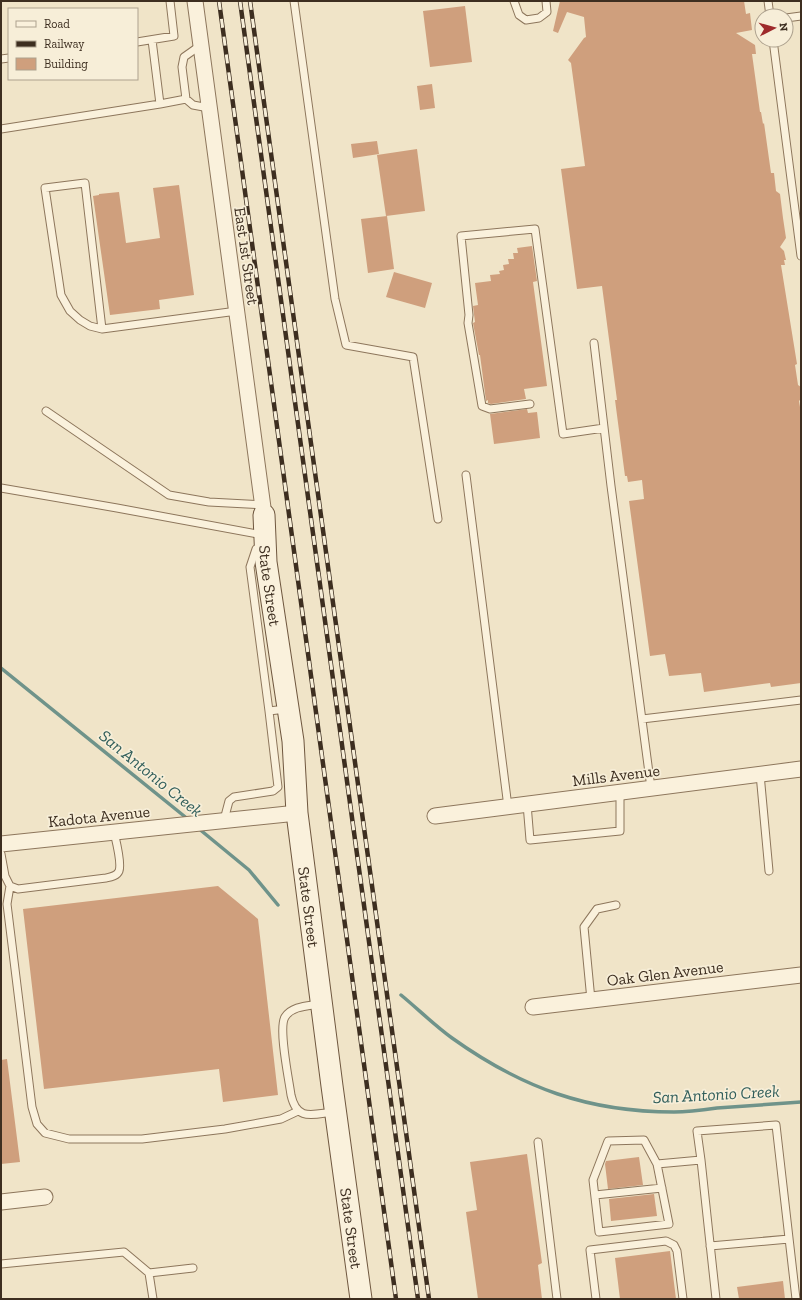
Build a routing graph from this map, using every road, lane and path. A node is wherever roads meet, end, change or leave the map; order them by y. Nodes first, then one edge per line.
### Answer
1 (170, 1) edge
2 (195, 1) edge
3 (294, 1) edge
4 (514, 1) edge
5 (546, 1) edge
6 (152, 40) junction
7 (138, 42) edge
8 (201, 45) junction
9 (774, 48) edge
10 (186, 99) junction
11 (160, 104) junction
12 (209, 108) junction
13 (1, 129) edge
14 (801, 253) edge
15 (237, 311) junction
16 (102, 329) junction
17 (594, 343) dead end
18 (530, 404) dead end
19 (46, 412) dead end
20 (604, 428) junction
21 (466, 475) dead end
22 (1, 488) edge
23 (264, 510) junction
24 (438, 519) dead end
25 (266, 540) junction
26 (801, 700) edge
27 (278, 710) junction
28 (642, 719) junction
29 (801, 769) edge
30 (760, 774) junction
31 (651, 788) junction
32 (620, 792) junction
33 (527, 804) junction
34 (508, 807) junction
35 (297, 813) junction
36 (435, 816) dead end
37 (224, 820) junction
38 (114, 832) junction
39 (1, 844) edge
40 (1, 854) edge
41 (769, 871) dead end
42 (10, 886) junction
43 (616, 905) dead end
44 (801, 975) edge
45 (591, 1000) junction
46 (321, 1003) junction
47 (533, 1007) dead end
48 (298, 1111) junction
49 (336, 1112) junction
50 (538, 1142) dead end
51 (701, 1160) junction
52 (657, 1164) junction
53 (662, 1188) junction
54 (595, 1195) junction
55 (44, 1196) dead end
56 (1, 1202) edge
57 (789, 1239) junction
58 (710, 1246) junction
59 (1, 1264) edge
60 (193, 1268) dead end
61 (149, 1273) junction
62 (152, 1299) edge
63 (361, 1299) edge
64 (557, 1299) edge
65 (596, 1299) edge
66 (683, 1299) edge
67 (716, 1299) edge
68 (796, 1299) edge

1 - 6 lane
2 - 8 street, East 1st Street
3 - 24 lane
4 - 5 lane
6 - 7 lane
6 - 11 lane
8 - 10 lane
8 - 12 street, East 1st Street
9 - 14 lane
10 - 11 lane
10 - 12 lane
11 - 13 lane
12 - 15 street, East 1st Street
15 - 16 lane
15 - 23 street, East 1st Street
16 - 16 lane
17 - 20 lane
18 - 20 lane
19 - 23 lane
20 - 28 lane
21 - 34 lane
22 - 25 lane
23 - 25 street, State Street
25 - 27 street, State Street
26 - 28 lane
27 - 35 street, State Street
27 - 37 lane
28 - 31 lane
29 - 30 street, Mills Avenue
30 - 31 street, Mills Avenue
30 - 41 lane
31 - 32 street, Mills Avenue
32 - 33 street, Mills Avenue
32 - 33 lane
33 - 34 street, Mills Avenue
34 - 36 street, Mills Avenue
35 - 37 street, Kadota Avenue
35 - 46 street, State Street
37 - 38 street, Kadota Avenue
38 - 39 street, Kadota Avenue
38 - 42 lane
40 - 42 lane
42 - 48 lane
43 - 45 lane
44 - 45 street, Oak Glen Avenue
45 - 47 street, Oak Glen Avenue
46 - 48 lane
46 - 49 street, State Street
48 - 49 lane
49 - 63 street, State Street
50 - 64 lane
51 - 52 lane
51 - 57 lane
51 - 58 lane
52 - 53 lane
52 - 54 lane
53 - 54 lane
53 - 54 lane
55 - 56 street
57 - 58 lane
57 - 68 lane
58 - 67 lane
59 - 61 lane
60 - 61 lane
61 - 62 lane
65 - 66 lane

